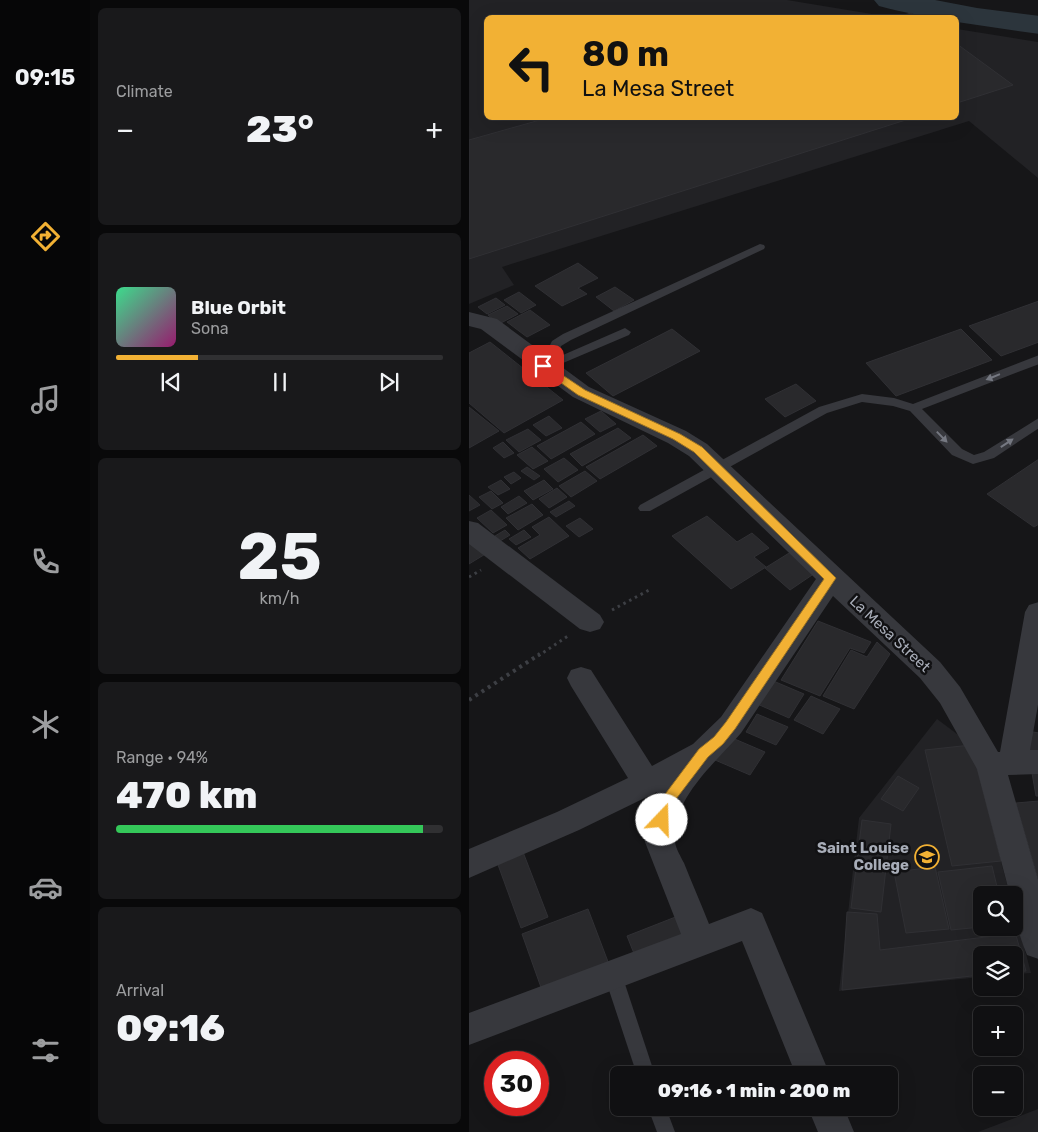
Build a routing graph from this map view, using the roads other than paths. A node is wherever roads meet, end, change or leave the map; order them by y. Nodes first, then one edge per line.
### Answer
1 (761, 247) dead end
2 (469, 319) edge
3 (625, 332) dead end
4 (1038, 359) edge
5 (552, 363) junction
6 (914, 408) junction
7 (1038, 422) edge
8 (717, 468) junction
9 (645, 508) dead end
10 (469, 530) edge
11 (831, 578) junction
12 (1038, 612) edge
13 (590, 622) road end
14 (581, 678) dead end
15 (703, 753) junction
16 (1014, 763) edge
17 (647, 783) junction
18 (469, 864) edge
19 (699, 942) junction
20 (1038, 944) edge
21 (613, 975) junction
22 (469, 1029) edge
23 (643, 1066) edge
24 (809, 1066) edge
25 (660, 1116) edge
26 (830, 1116) edge
27 (666, 1132) edge
28 (837, 1132) edge

1 - 5 lane
2 - 5 street, La Mesa Street
3 - 5 lane
4 -> 6 lane
5 - 8 street, La Mesa Street
6 -> 7 lane
6 - 8 lane
8 - 9 lane
8 - 11 street, La Mesa Street
10 - 13 street
11 - 15 street
11 - 16 street, La Mesa Street
12 - 16 street
14 - 17 street
15 - 17 street
15 - 19 street
16 - 20 street, La Mesa Street
17 - 18 street
19 - 21 street
19 - 24 street
21 - 22 street
21 - 23 lane
25 - 27 lane
26 - 28 street

